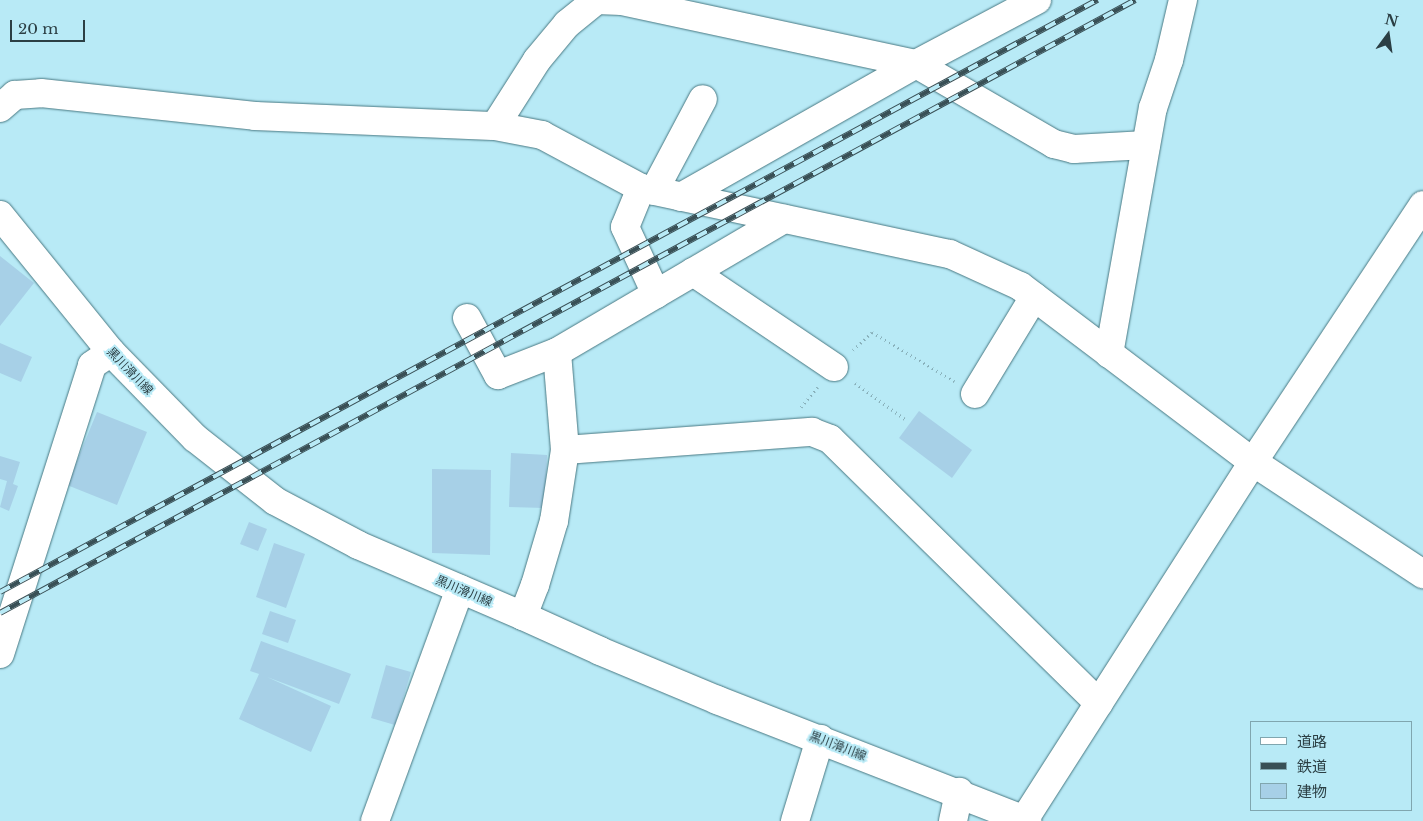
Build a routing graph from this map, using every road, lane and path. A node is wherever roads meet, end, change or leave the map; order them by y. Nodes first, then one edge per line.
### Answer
1 (597, 0) edge
2 (1037, 0) edge
3 (1183, 0) edge
4 (916, 64) junction
5 (703, 99) dead end
6 (0, 108) edge
7 (495, 126) junction
8 (1146, 145) junction
9 (648, 190) junction
10 (681, 197) junction
11 (1423, 204) edge
12 (0, 215) edge
13 (784, 219) junction
14 (693, 272) junction
15 (656, 294) junction
16 (1034, 297) junction
17 (467, 318) dead end
18 (111, 352) junction
19 (557, 352) junction
20 (1110, 354) junction
21 (834, 367) junction
22 (975, 394) joint
23 (905, 419) dead end
24 (798, 434) junction
25 (565, 450) junction
26 (1253, 462) junction
27 (1423, 574) edge
28 (460, 589) junction
29 (6, 611) edge
30 (523, 616) junction
31 (0, 654) edge
32 (1099, 703) junction
33 (820, 739) junction
34 (959, 792) junction
35 (1026, 820) edge
36 (375, 821) edge
37 (795, 821) edge
38 (953, 821) edge

1 - 4 street
1 - 7 street
2 - 4 street
3 - 8 street
4 - 8 street
4 - 10 street
5 - 9 street
6 - 7 street
7 - 9 street
8 - 20 street
9 - 10 street
9 - 15 street
10 - 13 street
11 - 26 street
12 - 18 street, 黒川滑川線
13 - 14 street
13 - 16 street
14 - 15 street
14 - 21 street
15 - 19 street
16 - 20 street
16 - 22 street
17 - 19 street
18 - 28 street, 黒川滑川線
18 - 29 street
19 - 25 street
20 - 26 street
21 - 22 path
21 - 23 path
21 - 24 path
24 - 25 street
24 - 32 street
25 - 30 street
26 - 27 street
26 - 32 street
28 - 30 street, 黒川滑川線
28 - 36 street
29 - 31 street
30 - 33 street, 黒川滑川線
32 - 35 street
33 - 34 street, 黒川滑川線
33 - 37 street
34 - 35 street, 黒川滑川線
34 - 38 street

